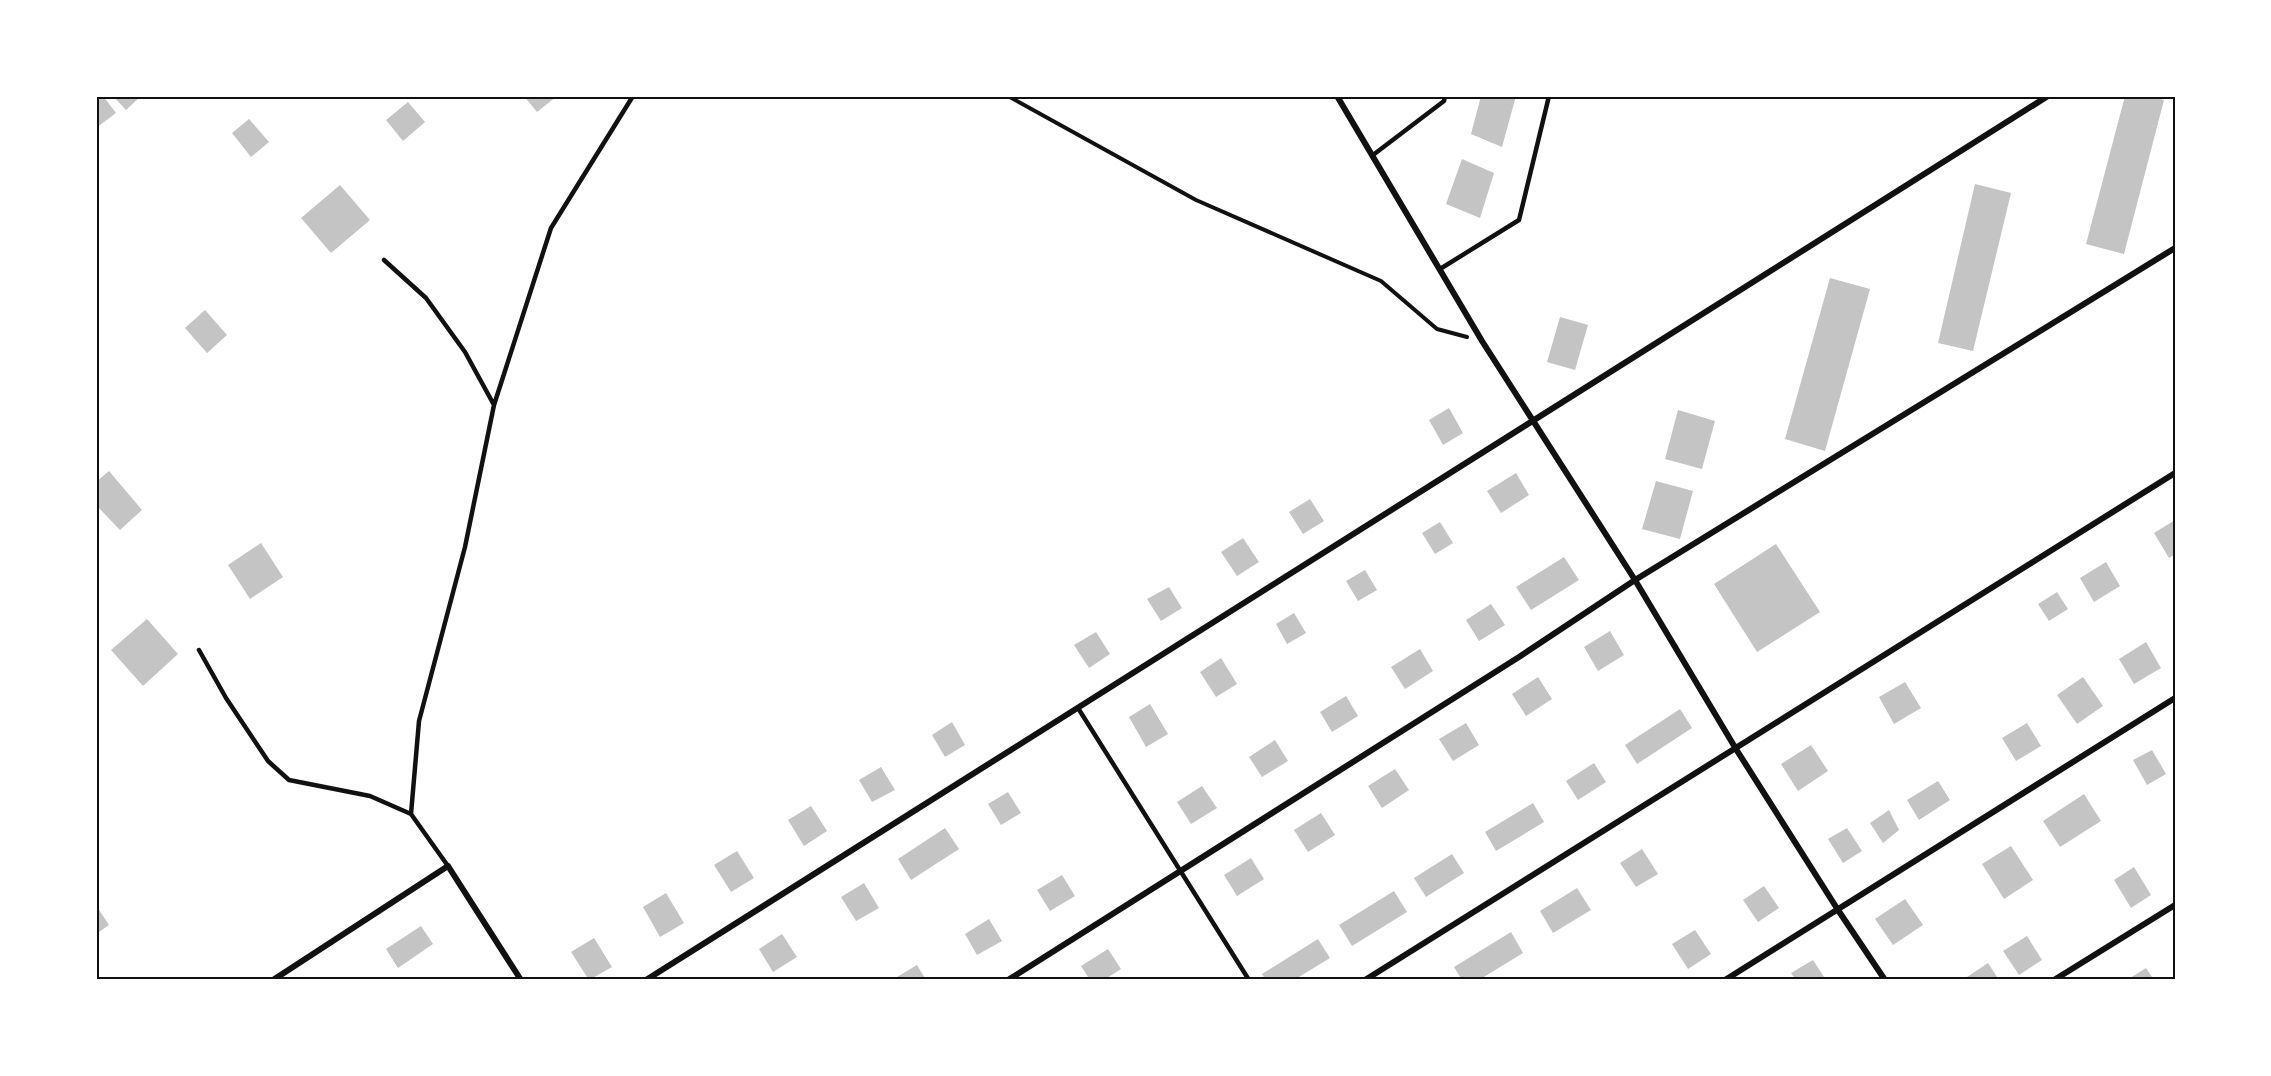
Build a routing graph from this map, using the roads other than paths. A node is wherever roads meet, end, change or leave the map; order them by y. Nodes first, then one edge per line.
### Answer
1 (633, 96) edge
2 (1337, 96) edge
3 (1445, 96) edge
4 (1548, 96) edge
5 (2048, 96) edge
6 (1372, 155) junction
7 (2175, 248) edge
8 (384, 260) dead end
9 (1440, 269) junction
10 (494, 405) junction
11 (1532, 422) junction
12 (2175, 473) edge
13 (1635, 580) junction
14 (199, 650) dead end
15 (2175, 698) edge
16 (1078, 708) junction
17 (1736, 749) junction
18 (411, 814) junction
19 (448, 866) junction
20 (1182, 870) junction
21 (2175, 905) edge
22 (1838, 910) junction
23 (273, 980) edge
24 (521, 980) edge
25 (646, 980) edge
26 (1008, 980) edge
27 (1249, 980) edge
28 (1365, 980) edge
29 (1725, 980) edge
30 (1885, 980) edge
31 (2054, 980) edge

1 - 10 lane
2 - 6 street
3 - 6 lane
4 - 9 lane
5 - 11 street
6 - 9 street
7 - 13 street
8 - 10 lane
9 - 11 street
10 - 18 lane
11 - 13 street
11 - 16 street
12 - 17 street
13 - 17 street
13 - 20 street
14 - 18 lane
15 - 22 street
16 - 20 lane
16 - 25 street
17 - 22 street
17 - 28 street
18 - 19 lane
19 - 23 street
19 - 24 street
20 - 26 street
20 - 27 lane
21 - 31 street
22 - 29 street
22 - 30 street

